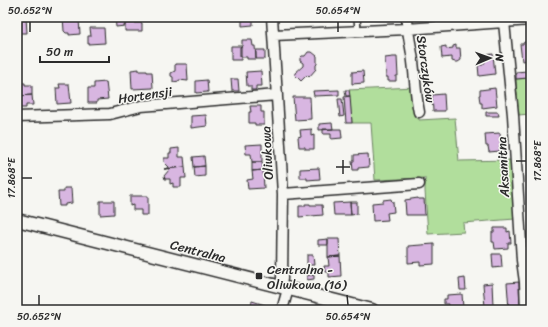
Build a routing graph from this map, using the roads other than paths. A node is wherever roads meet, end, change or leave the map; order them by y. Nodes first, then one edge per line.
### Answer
1 (272, 17) edge
2 (357, 17) edge
3 (407, 17) edge
4 (531, 20) edge
5 (504, 22) junction
6 (407, 30) junction
7 (358, 32) junction
8 (274, 35) junction
9 (277, 95) junction
10 (419, 112) dead end
11 (17, 117) edge
12 (419, 184) dead end
13 (283, 194) junction
14 (17, 220) edge
15 (284, 288) junction
16 (282, 310) edge
17 (372, 310) edge
18 (526, 310) edge

1 - 8 street, Oliwkowa
2 - 7 lane
3 - 6 street
4 - 5 street, Storczyków
5 - 6 street, Storczyków
5 - 18 street, Aksamitna
6 - 7 street, Storczyków
6 - 10 street, Storczyków
7 - 8 street, Storczyków
8 - 9 street, Oliwkowa
9 - 11 street, Hortensji
9 - 13 street, Oliwkowa
12 - 13 street
13 - 15 street, Oliwkowa
14 - 15 street, Centralna
15 - 16 street, Oliwkowa
15 - 17 street, Centralna

